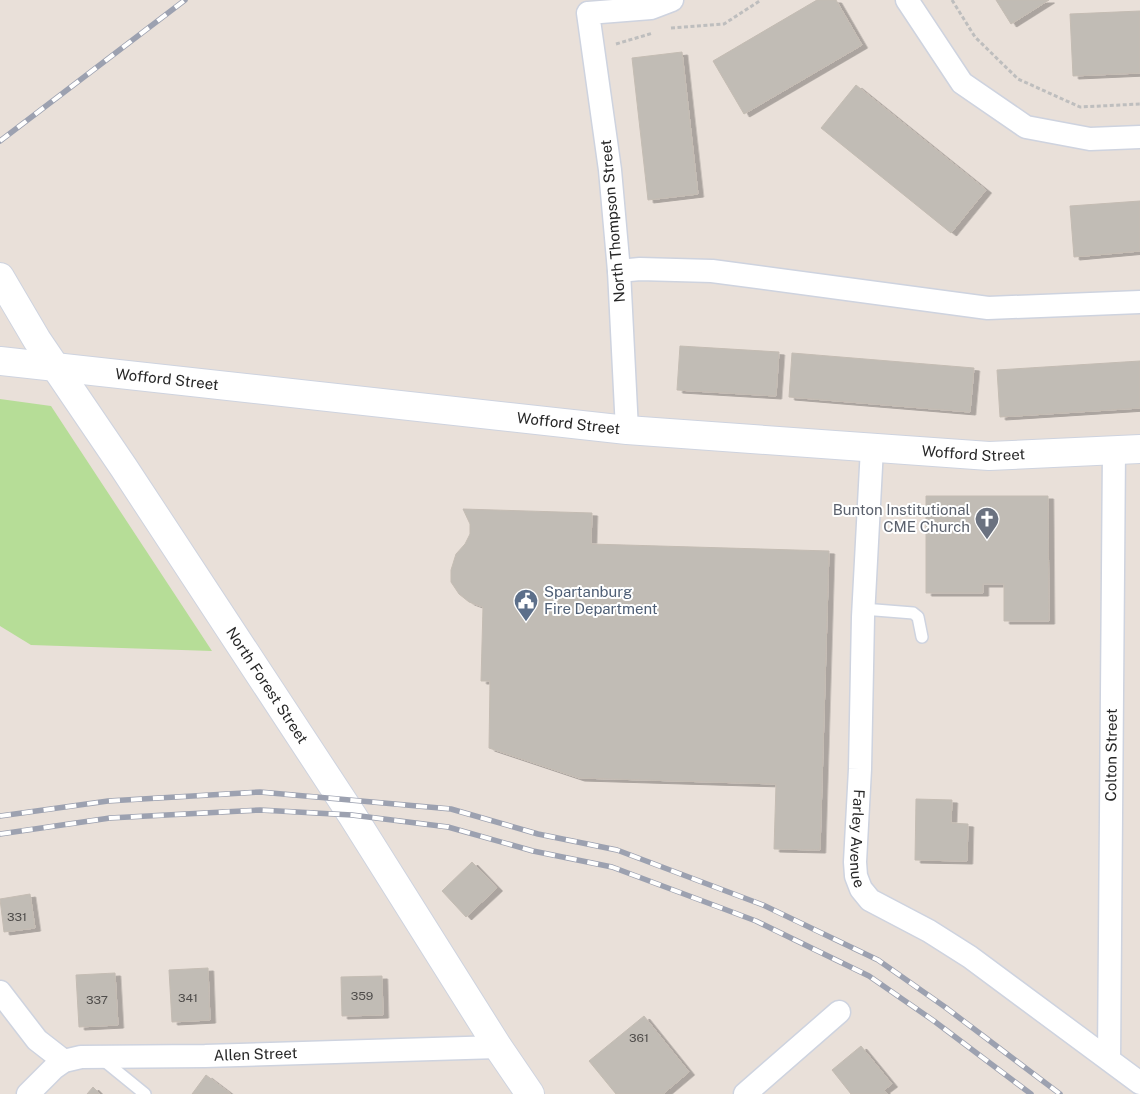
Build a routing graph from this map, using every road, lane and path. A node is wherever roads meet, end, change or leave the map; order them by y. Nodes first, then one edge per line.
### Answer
1 (672, 0) edge
2 (761, 0) edge
3 (907, 0) edge
4 (952, 0) edge
5 (668, 29) dead end
6 (658, 32) dead end
7 (594, 49) junction
8 (1140, 104) edge
9 (1140, 137) edge
10 (619, 271) junction
11 (0, 277) edge
12 (1140, 302) edge
13 (0, 361) edge
14 (56, 368) junction
15 (627, 430) junction
16 (872, 448) junction
17 (1127, 450) edge
18 (863, 609) junction
19 (922, 637) dead end
20 (0, 992) edge
21 (839, 1012) dead end
22 (498, 1047) junction
23 (98, 1056) junction
24 (1109, 1059) junction
25 (64, 1060) junction
26 (1140, 1083) edge
27 (28, 1094) edge
28 (145, 1094) edge
29 (530, 1094) edge
30 (745, 1094) edge

1 - 7 street, North Thompson Street
2 - 5 path
3 - 9 street
4 - 8 path
6 - 7 path
7 - 10 street, North Thompson Street
10 - 12 street
10 - 15 street, North Thompson Street
11 - 14 street, North Forest Street
13 - 14 street, Wofford Street
14 - 15 street, Wofford Street
14 - 22 street, North Forest Street
15 - 16 street, Wofford Street
16 - 17 street, Wofford Street
16 - 18 street, Farley Avenue
17 - 24 street, Colton Street
18 - 19 lane
18 - 24 street, Farley Avenue
20 - 25 street
21 - 30 street
22 - 23 street, Allen Street
22 - 29 street, North Forest Street
23 - 25 street, Allen Street
23 - 28 lane
24 - 26 street, Farley Avenue
25 - 27 street

